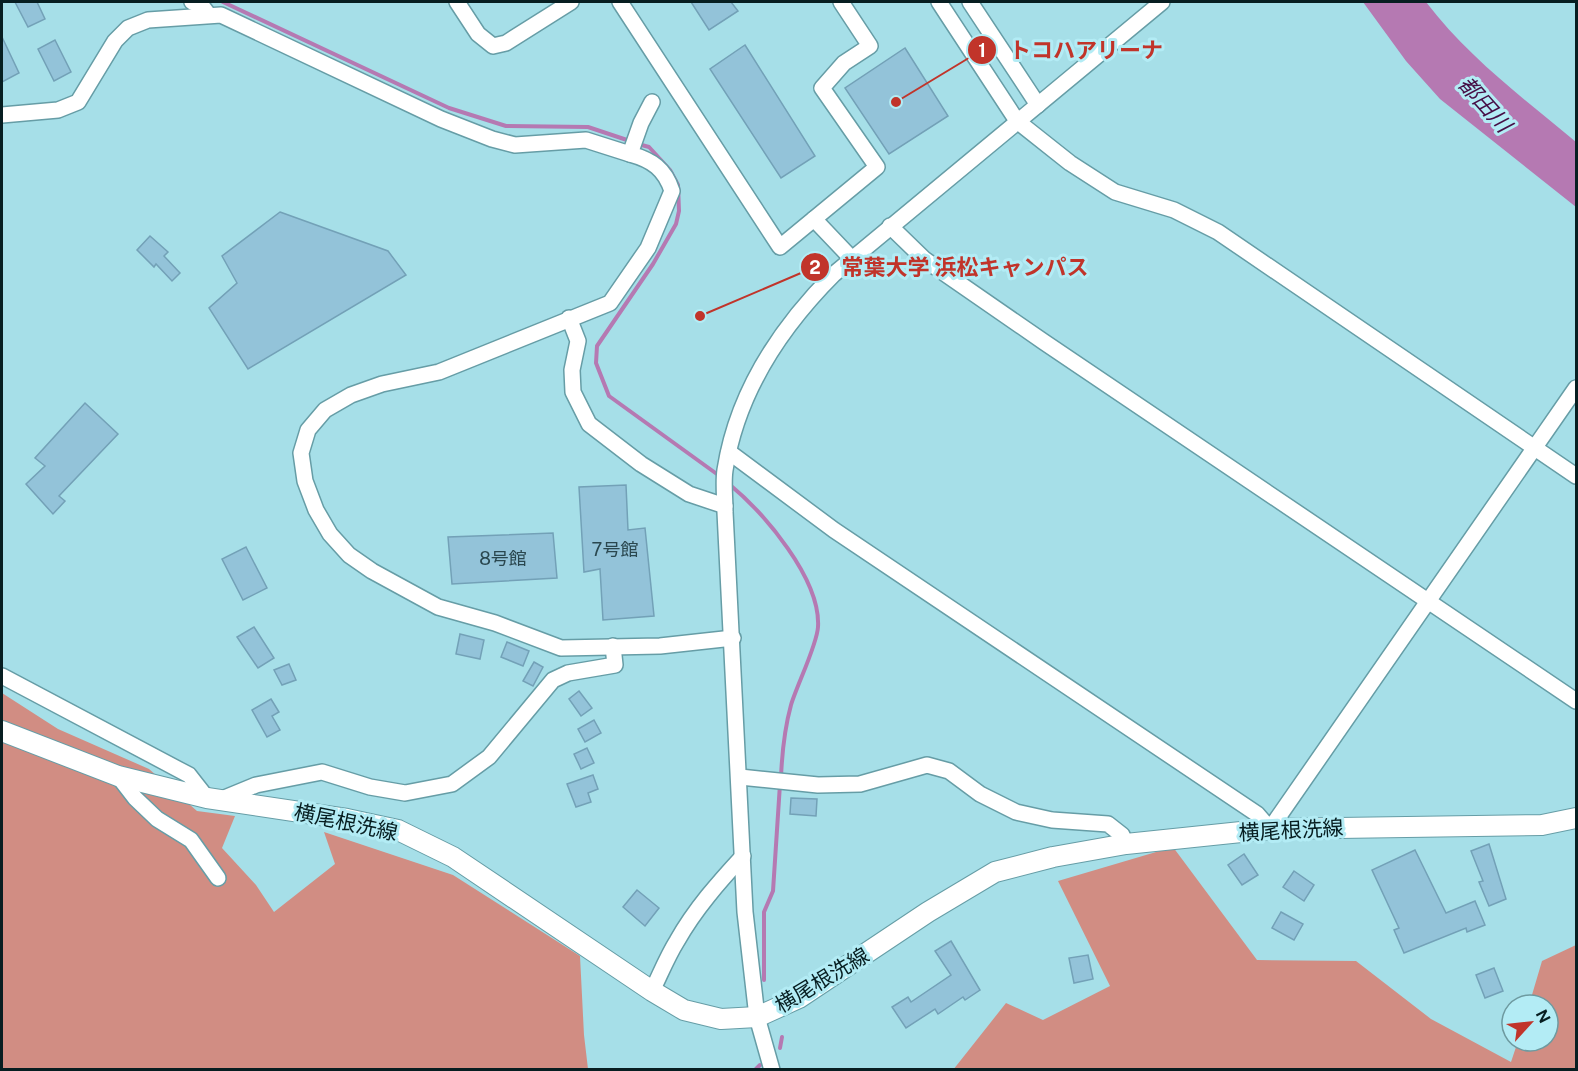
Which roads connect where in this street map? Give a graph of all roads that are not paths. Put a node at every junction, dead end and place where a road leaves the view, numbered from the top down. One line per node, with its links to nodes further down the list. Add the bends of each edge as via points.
1 (192, 2): 9 (street)
2 (458, 2): 3 (street, via 478,34 493,46 506,43)
3 (572, 2)
4 (620, 2): 15 (street, via 780,247)
5 (841, 2): 15 (street, via 870,46 844,63 822,88 877,167)
6 (939, 2): 13 (street)
7 (970, 2): 11 (street)
8 (1162, 2): 11 (street)
9 (208, 14): 12 (street, via 148,20 128,28 115,41 78,102 58,110); 14 (street, via 221,15 441,119 492,139 515,145 586,140)
10 (652, 102): 14 (street)
11 (1038, 105): 13 (street)
12 (2, 115)
13 (1017, 121): 16 (street); 20 (street, via 1115,192 1174,210 1218,232)
14 (631, 150): 18 (street, via 668,177 672,191 660,224 610,303)
15 (814, 219): 17 (street)
16 (890, 226): 17 (street); 24 (street, via 924,259)
17 (852, 259): 21 (street, via 806,302 763,361 733,432)
18 (569, 318): 23 (street, via 578,340 572,370 573,392 589,424 688,494); 26 (street, via 439,372 351,394 325,410 308,430 301,453 305,481 320,518 350,555 372,571 438,607 561,648)
19 (1576, 388): 20 (street)
20 (1536, 448): 22 (street); 24 (street)
21 (729, 452): 23 (street); 34 (street, via 834,530 1248,808)
22 (1576, 476)
23 (725, 506): 25 (street)
24 (1427, 600): 28 (street); 34 (street)
25 (733, 638): 26 (street, via 660,646); 31 (street)
26 (613, 646): 32 (street, via 615,665 568,673 553,680 489,757 453,784 405,793 322,772)
27 (2, 676): 32 (street, via 189,775)
28 (1576, 701)
29 (2, 730): 30 (main road, 横尾根洗線)
30 (118, 776): 32 (main road, 横尾根洗線); 37 (street, via 157,819 191,840)
31 (740, 777): 35 (street, via 818,785 860,784 927,765 949,771 980,794 1016,812 1052,820 1108,824 1122,835); 36 (street)
32 (215, 798): 38 (main road, 横尾根洗線, via 398,830 453,857)
33 (1576, 819): 34 (main road, 横尾根洗線, via 1542,825)
34 (1270, 829): 35 (main road, 横尾根洗線)
35 (1126, 844): 39 (main road, 横尾根洗線, via 995,872 799,998)
36 (743, 856): 38 (street, via 689,921); 39 (street)
37 (218, 878)
38 (652, 991): 39 (main road, 横尾根洗線, via 684,1010 721,1019)
39 (757, 1017): 40 (street)
40 (772, 1070)

